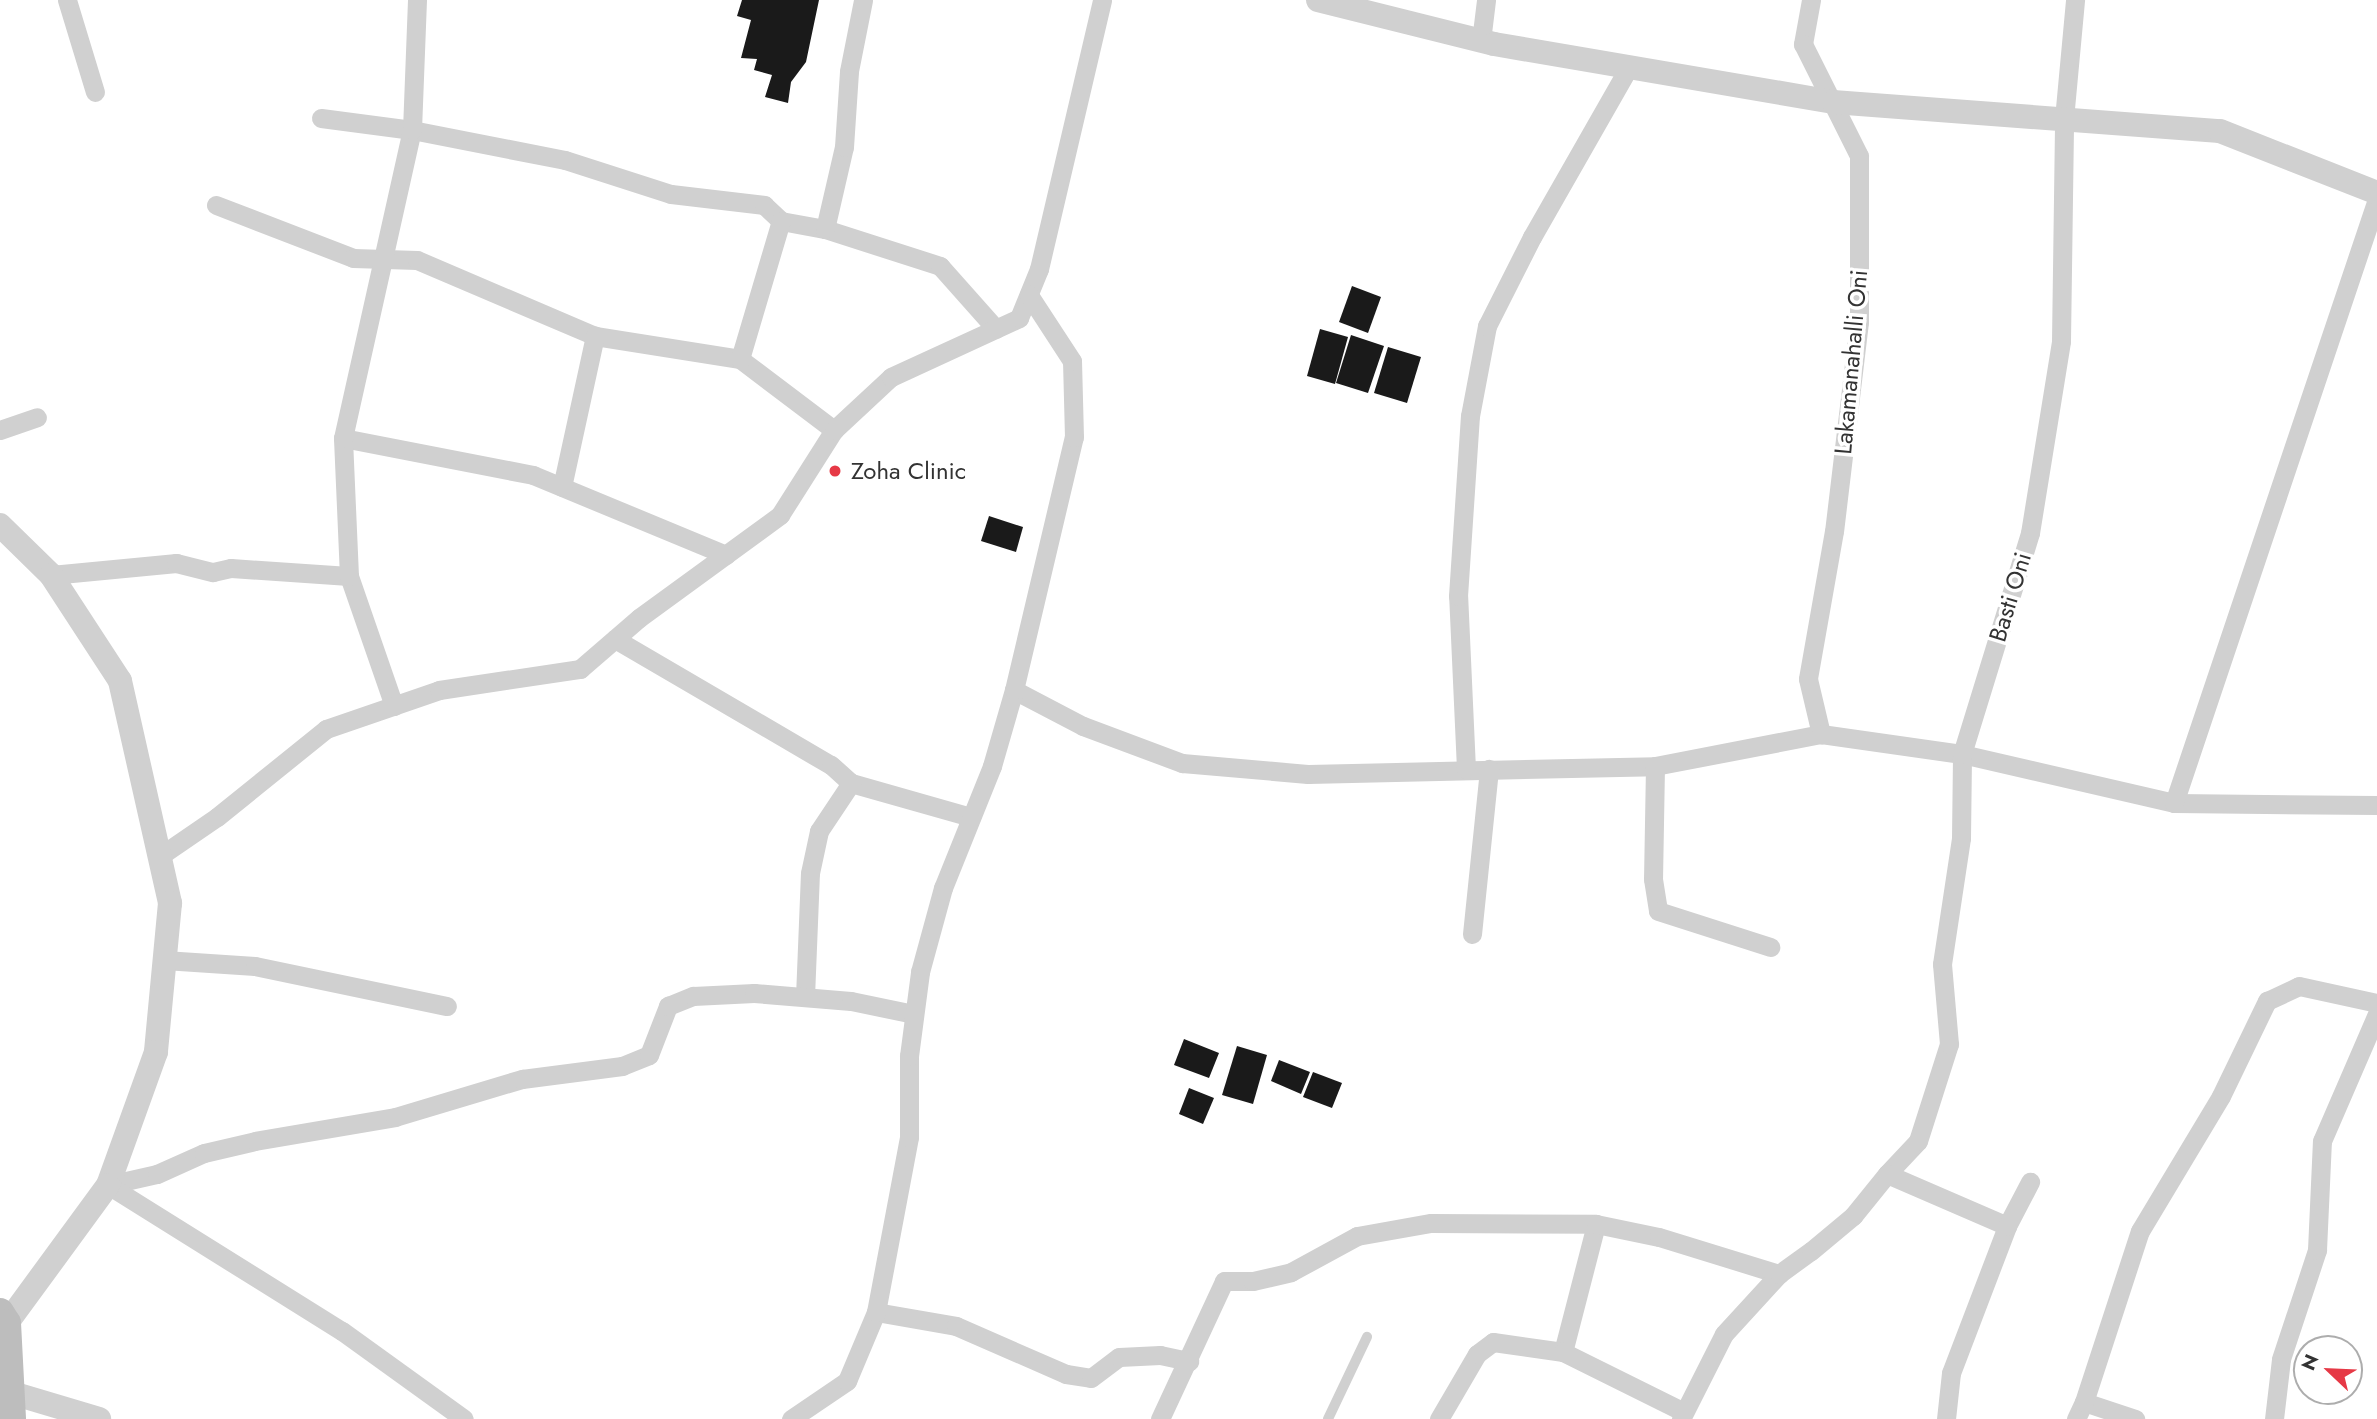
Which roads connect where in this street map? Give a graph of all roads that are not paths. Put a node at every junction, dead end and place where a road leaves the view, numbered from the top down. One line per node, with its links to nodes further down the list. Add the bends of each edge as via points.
1 (67, 0): 11 (street)
2 (417, 0): 15 (street)
3 (863, 0): 20 (street, via 849,71 844,147)
4 (1102, 0): 22 (street, via 1040,269)
5 (1318, 0): 9 (street)
6 (1486, 0): 9 (street)
7 (1811, 0): 12 (street, Lakamanahalli Oni, via 1803,44)
8 (2075, 0): 14 (street, Basti Oni)
9 (1481, 41): 10 (street)
10 (1629, 67): 12 (street); 41 (street, via 1487,326 1470,416 1458,596)
11 (96, 92)
12 (1833, 102): 14 (street); 38 (street, Lakamanahalli Oni, via 1860,156 1859,322 1834,531 1808,679)
13 (321, 118): 15 (street)
14 (2064, 119): 16 (street, via 2220,131); 39 (street, Basti Oni, via 2062,341 2030,533)
15 (412, 130): 19 (street, via 565,160 671,194 764,205); 21 (street)
16 (2377, 193)
17 (2377, 199): 44 (street)
18 (216, 205): 21 (street, via 353,258)
19 (781, 221): 20 (street); 25 (street)
20 (825, 229): 23 (street, via 940,266)
21 (382, 261): 24 (street, via 417,260); 29 (street)
22 (1028, 295): 23 (street, via 1019,318); 36 (street, via 1072,360 1074,436)
23 (996, 329): 28 (street, via 891,377)
24 (595, 336): 25 (street); 30 (street)
25 (740, 359): 28 (street)
26 (37, 416): 27 (street)
27 (0, 430)
28 (834, 430): 32 (street, via 780,515)
29 (343, 438): 30 (street, via 533,475); 34 (street)
30 (562, 487): 32 (street)
31 (0, 524): 33 (street)
32 (726, 555): 35 (street)
33 (51, 575): 34 (street, via 176,563 214,572 232,568); 47 (street, via 120,681)
34 (349, 576): 37 (street)
35 (615, 639): 37 (street, via 580,669 439,690); 43 (street, via 831,765)
36 (1014, 690): 41 (street, via 1083,726 1182,762 1308,774); 46 (street, via 992,766)
37 (394, 706): 47 (street, via 326,729 217,817)
38 (1821, 734): 39 (street); 40 (street)
39 (1962, 754): 44 (street); 56 (street, Basti Oni, via 1961,838 1942,964 1949,1044 1918,1141)
40 (1655, 766): 42 (street); 49 (street, via 1653,879 1658,911)
41 (1466, 769): 42 (street)
42 (1489, 769): 48 (street)
43 (851, 782): 46 (street); 51 (street, via 819,831 810,873)
44 (2174, 803): 45 (street)
45 (2377, 805)
46 (971, 817): 54 (street, via 943,888 920,972)
47 (160, 856): 50 (street, via 170,903)
48 (1472, 933)
49 (1770, 947)
50 (164, 960): 53 (street, via 256,966); 58 (street, via 156,1052)
51 (805, 997): 54 (street); 58 (street, via 754,993 693,996 668,1006 649,1055 622,1066 522,1079 394,1117 204,1153 157,1174)
52 (2377, 1003): 68 (street, via 2299,986 2267,1001 2221,1096 2140,1231)
53 (447, 1006)
54 (915, 1014): 62 (street, via 909,1056 909,1137)
55 (2377, 1014): 78 (street, via 2322,1141 2317,1250 2281,1359)
56 (1887, 1174): 60 (street); 61 (street, Basti Oni, via 1853,1216)
57 (2030, 1182): 60 (street)
58 (108, 1185): 63 (street); 71 (street, via 342,1331)
59 (1596, 1224): 61 (street, via 1659,1237); 65 (street); 66 (street, via 1431,1223 1357,1236 1291,1272 1253,1281 1224,1281)
60 (2007, 1226): 76 (street, via 1951,1374)
61 (1779, 1274): 69 (street, Basti Oni, via 1724,1334)
62 (876, 1312): 66 (street, via 956,1326 1066,1374 1091,1377 1119,1357 1160,1355); 72 (street, via 847,1381)
63 (2, 1320): 67 (main road)
64 (1367, 1337): 74 (lane)
65 (1563, 1352): 69 (street); 75 (street, via 1493,1342 1477,1354)
66 (1189, 1361): 73 (street)
67 (12, 1406): 70 (street)
68 (2080, 1411): 77 (street)
69 (1683, 1416)
70 (99, 1419)
71 (464, 1419)
72 (791, 1419)
73 (1160, 1419)
74 (1328, 1419)
75 (1439, 1419)
76 (1947, 1419)
77 (2135, 1419)
78 (2274, 1419)

